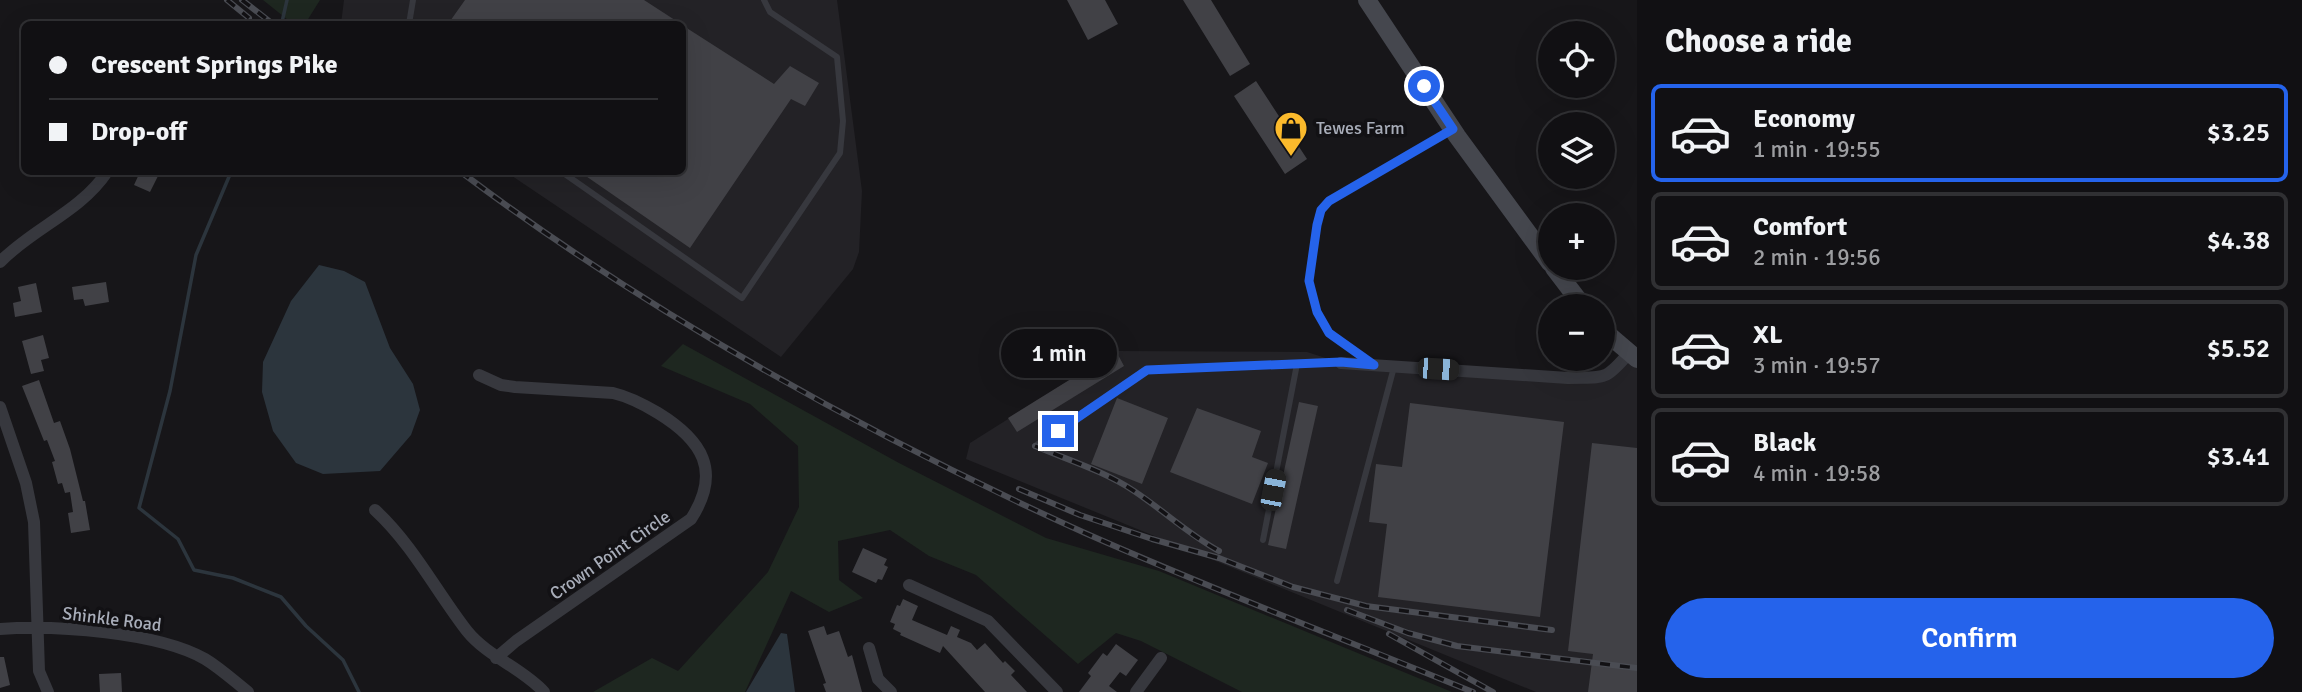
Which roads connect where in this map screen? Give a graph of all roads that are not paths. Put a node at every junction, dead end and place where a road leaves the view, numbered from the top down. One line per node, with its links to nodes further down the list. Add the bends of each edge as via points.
1 (413, 0): 4 (lane)
2 (764, 0): 7 (lane, via 770,12 837,57 842,132 840,153 742,298)
3 (1367, 0): 5 (main road)
4 (410, 21)
5 (1453, 129): 8 (main road); 16 (lane, via 1321,210 1309,281 1317,312 1329,333)
6 (105, 175): 9 (street, via 78,205 24,240)
7 (566, 175)
8 (1538, 246)
9 (0, 262)
10 (1563, 280): 11 (main road)
11 (1574, 294)
12 (1615, 340): 13 (main road)
13 (1633, 356): 17 (street, via 1605,377 1568,379)
14 (1341, 362): 15 (lane); 16 (street)
15 (1297, 364): 20 (lane, via 1147,370); 22 (lane)
16 (1374, 365): 17 (street)
17 (1394, 366): 23 (lane)
18 (479, 375): 28 (street, Crown Point Circle, via 501,385 613,393 639,401 685,430 705,467 704,497 691,519)
19 (0, 407): 26 (street, via 34,522)
20 (1035, 446)
21 (374, 510): 28 (street, via 402,539 469,633)
22 (1263, 540)
23 (1337, 581)
24 (909, 585): 34 (street, via 988,621)
25 (0, 629): 26 (street, Shinkle Road)
26 (40, 629): 30 (street, via 40,671); 31 (street, Shinkle Road, via 170,644 206,659)
27 (869, 649): 33 (street, via 878,679)
28 (496, 657): 32 (street)
29 (1161, 658): 35 (street)
30 (48, 692)
31 (248, 692)
32 (544, 692)
33 (891, 692)
34 (1057, 692)
35 (1136, 692)

